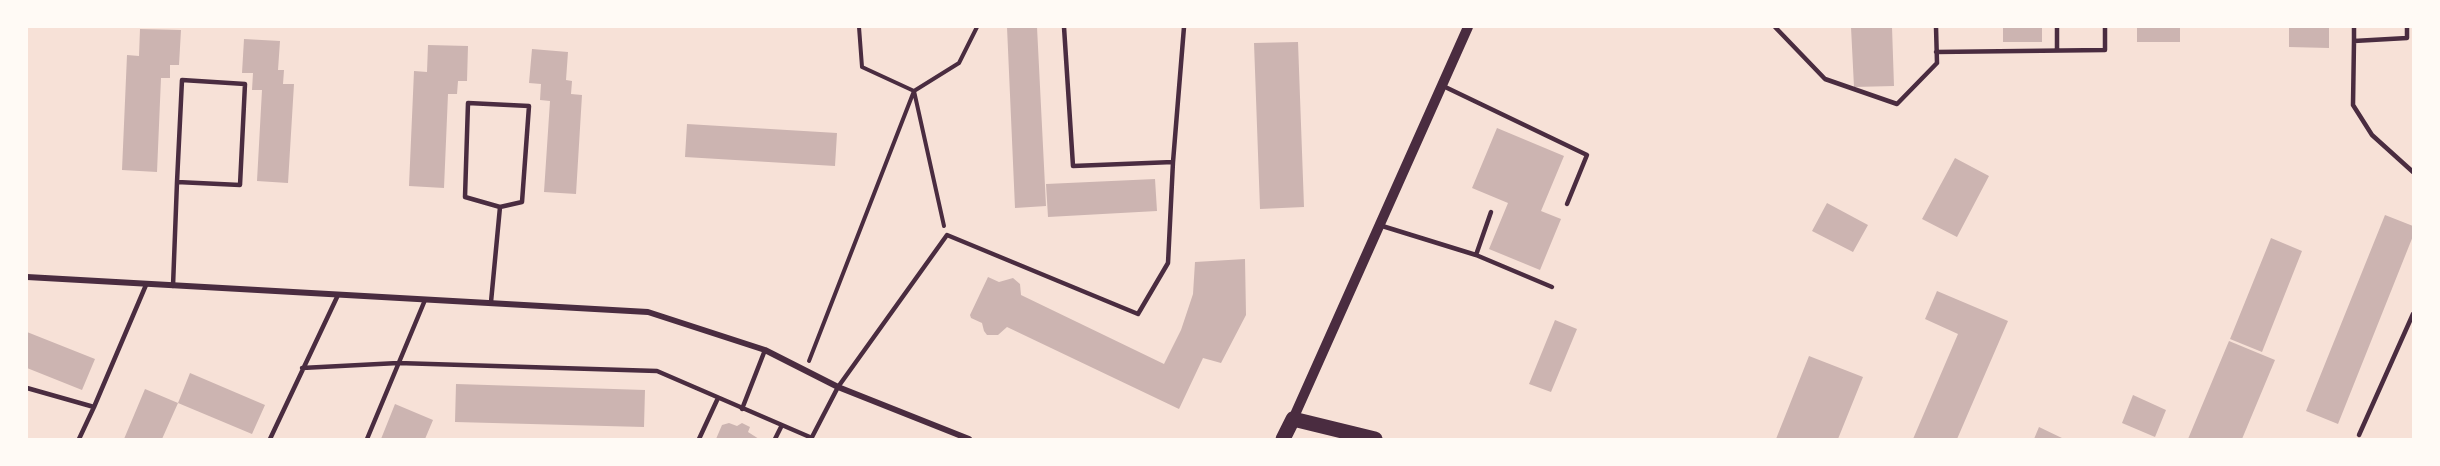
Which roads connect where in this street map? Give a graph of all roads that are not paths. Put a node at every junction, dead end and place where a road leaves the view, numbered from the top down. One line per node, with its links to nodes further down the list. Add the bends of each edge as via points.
1 (1064, 27): 14 (lane, via 1073,166)
2 (1184, 27): 14 (lane)
3 (1468, 27): 13 (street)
4 (1775, 27): 12 (lane, via 1826,79 1897,104 1937,63)
5 (1936, 27): 12 (lane)
6 (2057, 27): 11 (lane)
7 (2105, 27): 11 (lane, via 2105,50)
8 (2354, 27): 10 (lane)
9 (2407, 27): 10 (lane, via 2407,38)
10 (2354, 41): 15 (lane, via 2354,105 2372,135)
11 (2057, 50): 12 (lane)
12 (1936, 52)
13 (1441, 85): 17 (lane, via 1587,155); 20 (street)
14 (1173, 162): 33 (lane, via 1168,263 1138,315 947,235)
15 (2413, 172)
16 (177, 182): 16 (lane, via 182,80 245,84 240,185); 24 (lane)
17 (1567, 204)
18 (500, 207): 18 (lane, via 522,201 529,106 468,103 465,197); 28 (lane)
19 (1491, 212): 21 (lane)
20 (1379, 225): 21 (lane); 38 (street)
21 (1476, 255): 25 (lane)
22 (27, 277): 23 (street)
23 (146, 285): 24 (street); 36 (lane)
24 (173, 286): 26 (street)
25 (1552, 287)
26 (338, 295): 27 (street); 32 (lane)
27 (425, 300): 28 (street); 31 (lane)
28 (490, 302): 30 (street, via 648,312)
29 (2413, 314): 40 (lane)
30 (765, 350): 33 (street); 37 (lane)
31 (398, 363): 32 (lane); 35 (lane, via 657,371); 44 (lane)
32 (302, 368): 43 (lane)
33 (838, 387): 41 (lane); 47 (street)
34 (27, 388): 36 (lane)
35 (718, 398): 37 (lane); 45 (lane)
36 (94, 407): 42 (lane)
37 (742, 409): 39 (lane)
38 (1293, 419): 48 (main road); 49 (main road)
39 (782, 425): 41 (lane); 46 (lane)
40 (2359, 435)
41 (811, 438)
42 (79, 439)
43 (270, 439)
44 (367, 439)
45 (699, 439)
46 (775, 439)
47 (969, 439)
48 (1283, 439)
49 (1375, 439)

